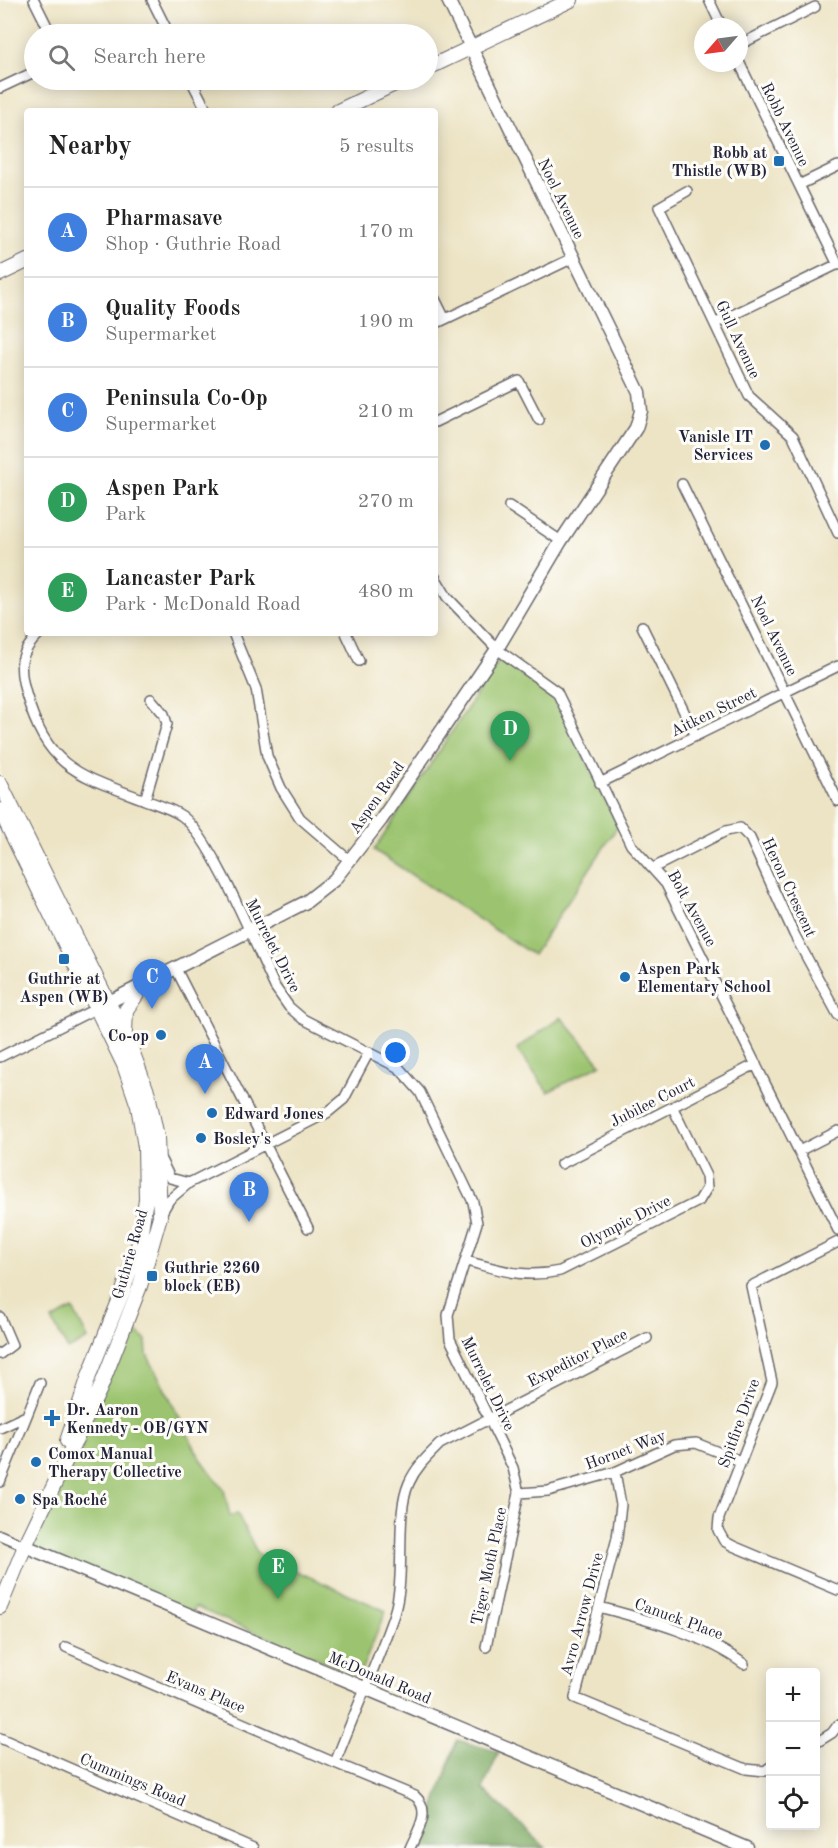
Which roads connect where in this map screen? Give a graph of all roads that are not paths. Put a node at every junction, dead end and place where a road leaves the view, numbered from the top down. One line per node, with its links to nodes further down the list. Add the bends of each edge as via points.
1 (34, 0): 8 (street)
2 (152, 0): 9 (street)
3 (448, 0): 11 (street, Noel Avenue)
4 (571, 0): 11 (main road)
5 (709, 0): 7 (street)
6 (815, 7): 10 (street)
7 (718, 18)
8 (46, 24)
9 (164, 24)
10 (748, 40)
11 (471, 47): 12 (main road); 23 (street, Noel Avenue)
12 (438, 63)
13 (744, 72): 21 (street, Robb Avenue)
14 (24, 77): 15 (street)
15 (0, 88)
16 (196, 90): 18 (street)
17 (382, 90): 19 (main road)
18 (205, 108)
19 (344, 108)
20 (838, 166): 21 (street)
21 (799, 185): 25 (street, Robb Avenue)
22 (687, 191): 30 (street, Gull Avenue, via 659,207)
23 (573, 258): 28 (street); 31 (street, Noel Avenue, via 639,392)
24 (24, 262): 26 (main road)
25 (838, 264): 30 (street)
26 (0, 274)
27 (438, 305): 28 (street)
28 (445, 320): 29 (street)
29 (438, 323)
30 (716, 323): 36 (street, Gull Avenue, via 749,396 793,436)
31 (641, 411): 37 (street, Aspen Road, via 636,428)
32 (539, 420): 33 (street, via 519,381)
33 (438, 421)
34 (682, 484): 46 (street, Noel Avenue)
35 (509, 506): 37 (street)
36 (838, 533)
37 (561, 541): 43 (street, Aspen Road)
38 (438, 582): 43 (street, Bolt Avenue, via 447,597)
39 (642, 626): 48 (street)
40 (37, 636): 51 (street, Murrelet Drive, via 27,645 21,671 31,710 52,752 82,777)
41 (234, 636): 54 (street, via 256,689 267,756 281,788 300,818)
42 (347, 636): 44 (street)
43 (497, 649): 50 (street, Bolt Avenue, via 557,692); 54 (street, Aspen Road)
44 (359, 661)
45 (838, 666): 46 (street, Aitken Street)
46 (784, 692): 48 (street, Aitken Street); 52 (street, Noel Avenue)
47 (151, 699): 51 (street, via 167,724)
48 (696, 736): 50 (street, Aitken Street)
49 (0, 783): 59 (main road, Guthrie Road)
50 (600, 783): 55 (street, Bolt Avenue, via 631,845)
51 (145, 800): 56 (street, Murrelet Drive, via 182,816 205,844)
52 (838, 801)
53 (0, 810): 59 (main road, Guthrie Road)
54 (350, 861): 56 (street, Aspen Road, via 306,902)
55 (653, 868): 60 (street, Heron Crescent, via 726,831 740,828 750,838 794,934); 64 (street, Bolt Avenue, via 666,884)
56 (249, 932): 57 (street, Aspen Road); 62 (street, Murrelet Drive, via 289,1007 303,1020)
57 (176, 969): 58 (street, Aspen Road); 67 (street)
58 (142, 986): 59 (street, Aspen Road); 61 (main road, via 126,1010)
59 (103, 1005): 61 (main road, Guthrie Road); 63 (street, Aspen Road); 88 (main road, Guthrie Road, via 138,1106 145,1146 146,1199 139,1243)
60 (838, 1015)
61 (126, 1038): 69 (main road, Guthrie Road, via 148,1094)
62 (369, 1052): 67 (street, via 344,1099 327,1113); 76 (street, Murrelet Drive, via 399,1068 420,1092 473,1202 477,1223)
63 (0, 1057)
64 (756, 1064): 65 (street, Jubilee Court); 68 (street, Bolt Avenue)
65 (673, 1108): 70 (street, Jubilee Court); 76 (street, Olympic Drive, via 706,1176 707,1188 699,1201 560,1271 518,1275)
66 (838, 1131): 68 (street)
67 (266, 1144): 71 (street); 73 (street)
68 (799, 1151): 74 (street, Bolt Avenue)
69 (158, 1155): 71 (street, via 170,1178); 72 (main road, Guthrie Road)
70 (561, 1164)
71 (189, 1183): 72 (street, via 169,1200)
72 (160, 1216): 88 (main road, Guthrie Road, via 140,1286 100,1389)
73 (308, 1228)
74 (838, 1230)
75 (838, 1242): 84 (street, Spitfire Drive, via 751,1286 772,1382)
76 (465, 1261): 82 (street, Murrelet Drive, via 448,1315 450,1339)
77 (0, 1317): 79 (street, via 12,1345)
78 (647, 1338): 82 (street, Expeditor Place)
79 (0, 1354)
80 (40, 1383): 81 (street)
81 (26, 1416): 83 (street); 86 (street)
82 (489, 1419): 87 (street, Murrelet Drive, via 513,1468); 97 (street, Expeditor Place, via 440,1444 419,1466 408,1485 400,1587 394,1613)
83 (0, 1428)
84 (740, 1461): 85 (street, Hornet Way, via 696,1443 674,1445); 91 (street, Spitfire Drive, via 719,1518 718,1530 724,1541)
85 (615, 1472): 87 (street, Hornet Way, via 548,1491); 93 (street, Avro Arrow Drive, via 621,1505)
86 (0, 1482)
87 (519, 1493): 95 (street, Tiger Moth Place)
88 (47, 1500): 90 (main road, Guthrie Road)
89 (0, 1536): 90 (street, McDonald Road)
90 (25, 1546): 92 (main road, Guthrie Road); 97 (street, McDonald Road)
91 (838, 1590)
92 (0, 1607)
93 (599, 1607): 96 (street, Canuck Place, via 652,1621 729,1653); 102 (street, Avro Arrow Drive, via 574,1698 746,1769)
94 (66, 1647): 101 (street, Evans Place)
95 (486, 1647)
96 (744, 1664)
97 (364, 1688): 101 (street, Expeditor Place); 105 (street, McDonald Road)
98 (838, 1725): 100 (street)
99 (0, 1738): 103 (street, Cummings Road)
100 (820, 1740)
101 (335, 1763): 104 (street, Evans Place, via 422,1802 425,1812)
102 (766, 1770)
103 (253, 1848)
104 (410, 1848)
105 (747, 1848)

